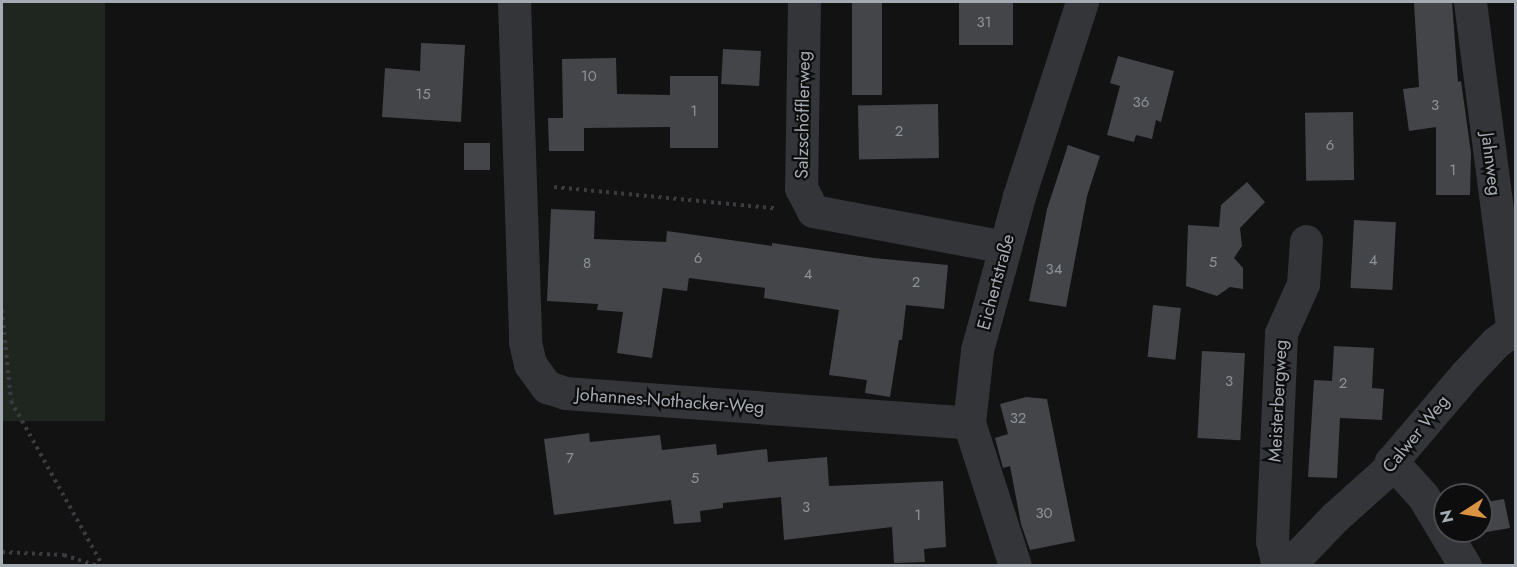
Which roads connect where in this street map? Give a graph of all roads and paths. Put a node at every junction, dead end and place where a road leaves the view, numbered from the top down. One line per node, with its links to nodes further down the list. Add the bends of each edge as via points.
1 (514, 2): 5 (street, Johannes-Nothacker-Weg)
2 (804, 2): 6 (street, Salzschöfflerweg, via 801,188)
3 (1083, 2): 8 (street, Eichertstraße)
4 (1470, 2): 10 (street, Jahnweg)
5 (519, 184): 6 (path); 11 (street, Johannes-Nothacker-Weg, via 525,342 530,364 547,387 565,393)
6 (813, 211): 8 (street)
7 (1306, 241): 17 (street, Meisterbergweg, via 1303,284 1281,333 1272,541)
8 (1005, 247): 11 (street, Eichertstraße, via 977,350)
9 (2, 310): 15 (path, via 11,401)
10 (1514, 327): 12 (street, Calwer Weg, via 1465,375 1391,462)
11 (969, 423): 16 (street, Eichertstraße)
12 (1394, 464): 18 (street, Calwer Weg); 19 (street, via 1423,495)
13 (2, 552): 14 (path, via 64,555)
14 (98, 566)
15 (103, 566)
16 (1015, 566)
17 (1278, 566)
18 (1288, 566)
19 (1465, 566)

